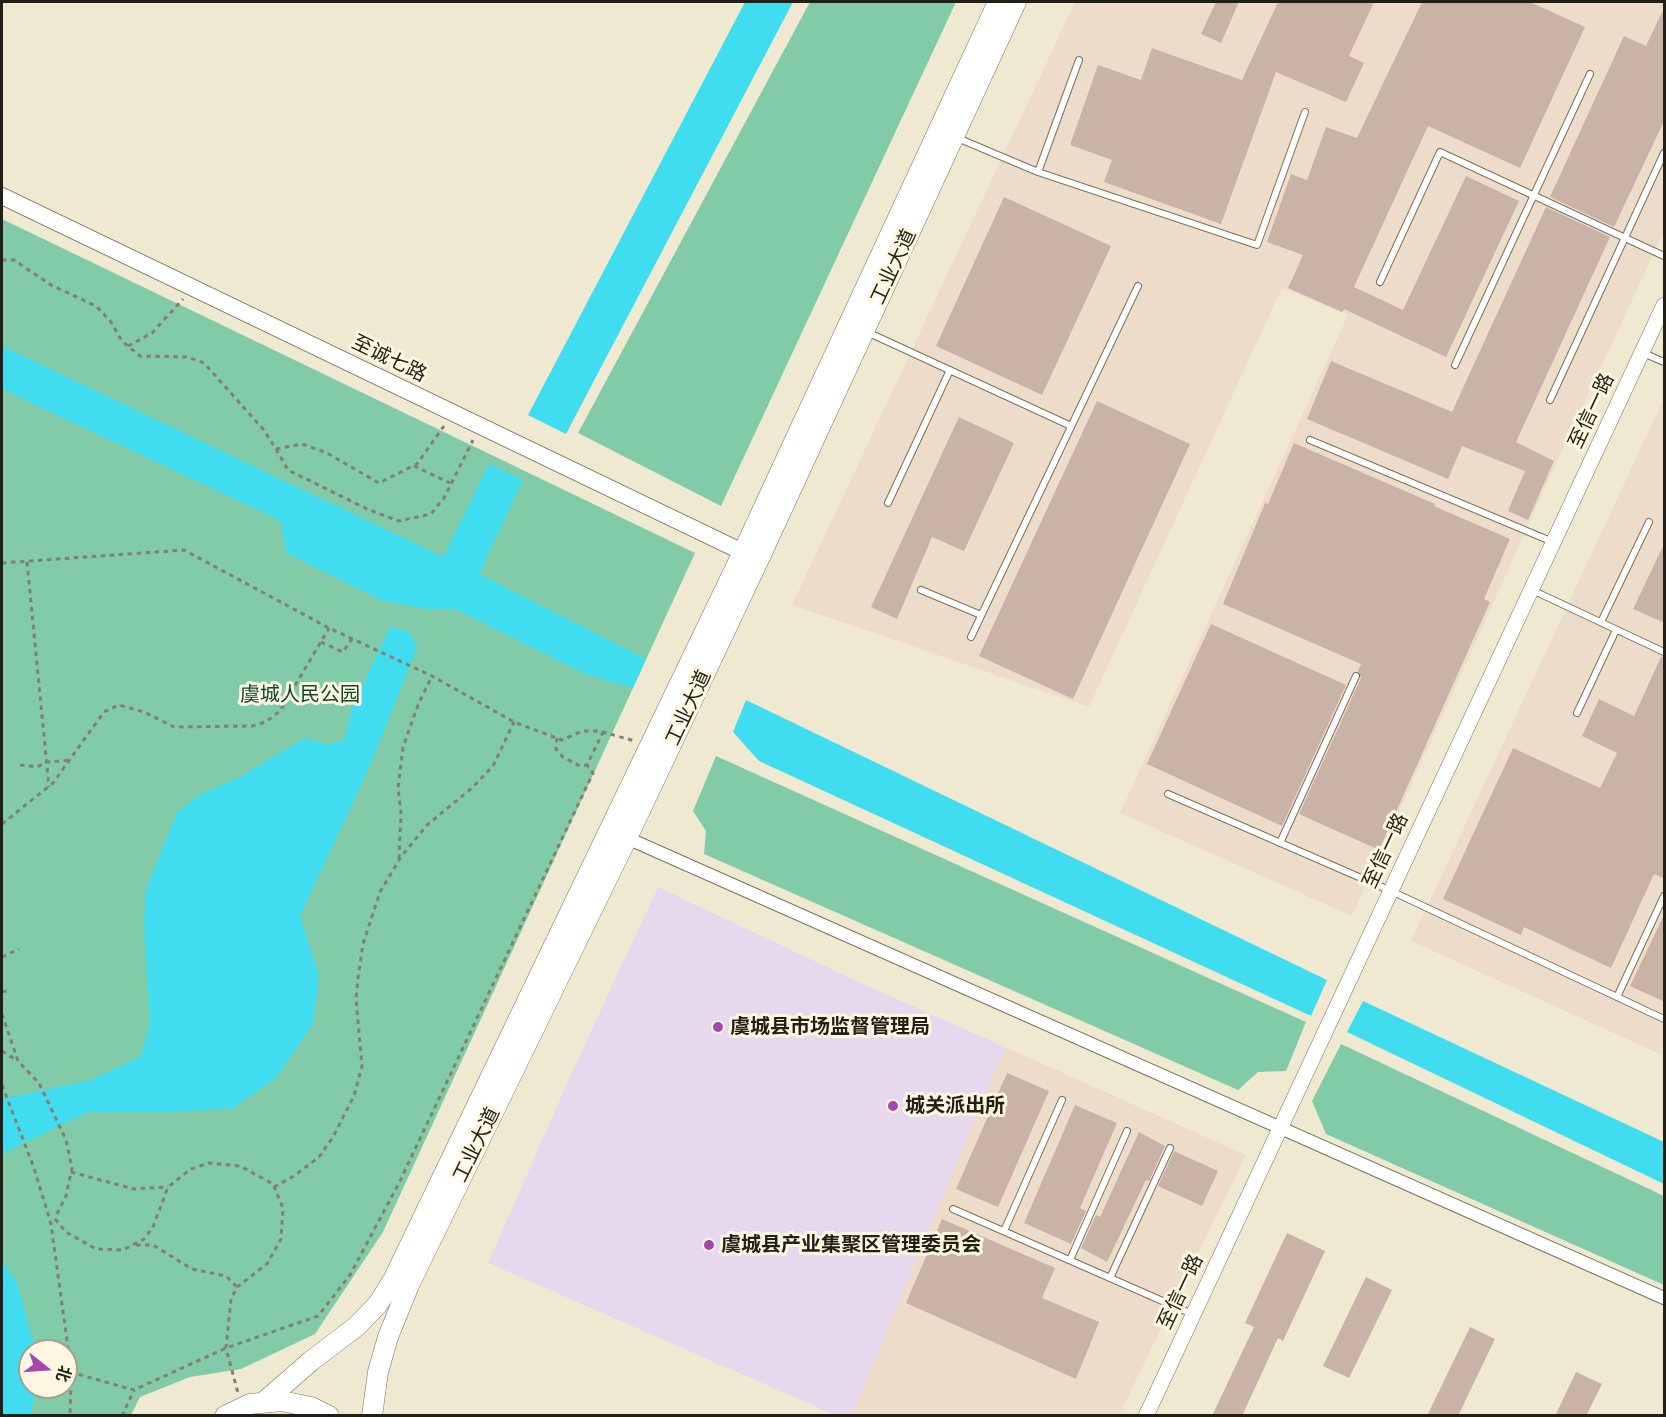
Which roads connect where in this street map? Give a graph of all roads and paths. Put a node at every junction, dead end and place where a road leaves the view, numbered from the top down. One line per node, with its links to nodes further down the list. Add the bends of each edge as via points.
1 (998, 2): 6 (main road)
2 (1016, 2): 6 (main road, 工业大道)
3 (1079, 60): 8 (lane)
4 (1590, 74): 9 (lane)
5 (1305, 112): 8 (lane, via 1257,245)
6 (946, 133): 8 (lane); 18 (main road, 工业大道)
7 (1665, 153): 11 (lane)
8 (1038, 172)
9 (1533, 195): 11 (lane); 14 (lane, via 1440,152); 22 (lane)
10 (2, 196): 16 (main road, 至诚七路)
11 (1625, 237): 12 (lane); 24 (lane)
12 (1665, 256)
13 (2, 260): 19 (path, via 14,260 51,285 96,306)
14 (1380, 282)
15 (1138, 286): 27 (lane)
16 (191, 287): 19 (path, via 176,310 152,333); 25 (main road, 至诚七路)
17 (1665, 305): 20 (street, 至信一路)
18 (857, 327): 23 (lane); 35 (main road, 工业大道)
19 (128, 346): 29 (path, via 140,356 187,357 204,363 264,429)
20 (1642, 352): 21 (lane); 34 (street, 至信一路)
21 (1665, 363)
22 (1455, 365)
23 (950, 370): 27 (lane); 32 (lane)
24 (1550, 400)
25 (454, 413): 26 (main road, 至诚七路); 30 (path)
26 (480, 426): 31 (path); 35 (main road, 至诚七路)
27 (1071, 426): 40 (lane)
28 (1310, 440): 34 (lane)
29 (276, 449): 30 (path, via 302,444 327,453 379,483); 31 (path, via 288,470 399,521 431,514)
30 (414, 466): 31 (path)
31 (450, 483)
32 (888, 503)
33 (1649, 522): 41 (lane)
34 (1554, 543): 39 (street, 至信一路)
35 (751, 556): 54 (main road); 62 (main road, 工业大道)
36 (27, 562): 37 (path); 42 (path, via 184,550); 56 (path)
37 (2, 563)
38 (921, 590): 40 (lane)
39 (1532, 590): 41 (lane); 65 (street, 至信一路)
40 (981, 615): 44 (lane)
41 (1601, 622): 43 (lane)
42 (330, 628): 45 (path); 46 (path)
43 (1616, 630): 47 (lane); 50 (lane)
44 (971, 637)
45 (352, 639): 46 (path, via 343,652); 48 (path)
46 (321, 642): 55 (path, via 280,711 266,722 252,726 174,727 119,705 104,712)
47 (1665, 652)
48 (432, 676): 51 (path); 64 (path, via 404,747 398,788)
49 (1356, 676): 63 (lane)
50 (1577, 713)
51 (514, 722): 53 (path); 64 (path, via 493,766 427,825)
52 (603, 732): 53 (path, via 582,731 562,740); 54 (path); 58 (path)
53 (557, 738): 58 (path, via 555,749 563,757 580,766)
54 (650, 745): 99 (main road, via 393,1280 378,1305 357,1326)
55 (72, 760): 56 (path); 59 (path)
56 (47, 762): 57 (path, via 37,767); 59 (path)
57 (20, 765)
58 (587, 765): 95 (path, via 592,772 578,805 399,1184 350,1275 318,1316)
59 (49, 787): 61 (path)
60 (1168, 794): 63 (lane)
61 (2, 824)
62 (627, 838): 78 (street); 104 (main road, 工业大道, via 409,1285 383,1354)
63 (1280, 843): 65 (lane)
64 (399, 860): 83 (path, via 380,892 363,944 356,999 362,1066 354,1096 318,1157)
65 (1391, 891): 71 (lane); 78 (street, 至信一路)
66 (1665, 896): 71 (lane)
67 (19, 950): 68 (path)
68 (2, 957)
69 (10, 990): 70 (path)
70 (2, 992)
71 (1617, 997): 73 (lane)
72 (2, 1014): 75 (path)
73 (1665, 1019)
74 (2, 1051): 75 (path)
75 (18, 1061): 81 (path, via 39,1083 66,1140)
76 (2, 1085): 86 (path)
77 (1062, 1100): 87 (lane)
78 (1281, 1126): 92 (street); 93 (street, 至信一路)
79 (1127, 1131): 89 (lane)
80 (1170, 1148): 90 (lane)
81 (71, 1172): 82 (path, via 134,1189); 85 (path, via 66,1197)
82 (168, 1187): 83 (path, via 191,1169 209,1163 240,1166 266,1179); 88 (path, via 153,1227)
83 (274, 1188): 91 (path, via 283,1208 281,1239 267,1264)
84 (953, 1209): 87 (lane)
85 (55, 1219): 86 (path); 88 (path, via 66,1232 96,1249 110,1251)
86 (51, 1224): 94 (path)
87 (1004, 1231): 89 (lane)
88 (134, 1245): 91 (path, via 153,1245 192,1269 226,1276)
89 (1070, 1260): 90 (lane)
90 (1110, 1278): 93 (lane)
91 (237, 1287): 95 (path, via 231,1299)
92 (1665, 1298)
93 (1193, 1314): 105 (street, 至信一路)
94 (66, 1339)
95 (226, 1348): 97 (path); 100 (path)
96 (78, 1373): 97 (path)
97 (134, 1390): 102 (path)
98 (70, 1399): 101 (path)
99 (265, 1401): 100 (main road); 103 (main road, via 296,1402)
100 (234, 1411)
101 (70, 1416)
102 (122, 1416)
103 (328, 1416)
104 (372, 1416)
105 (1146, 1416)

